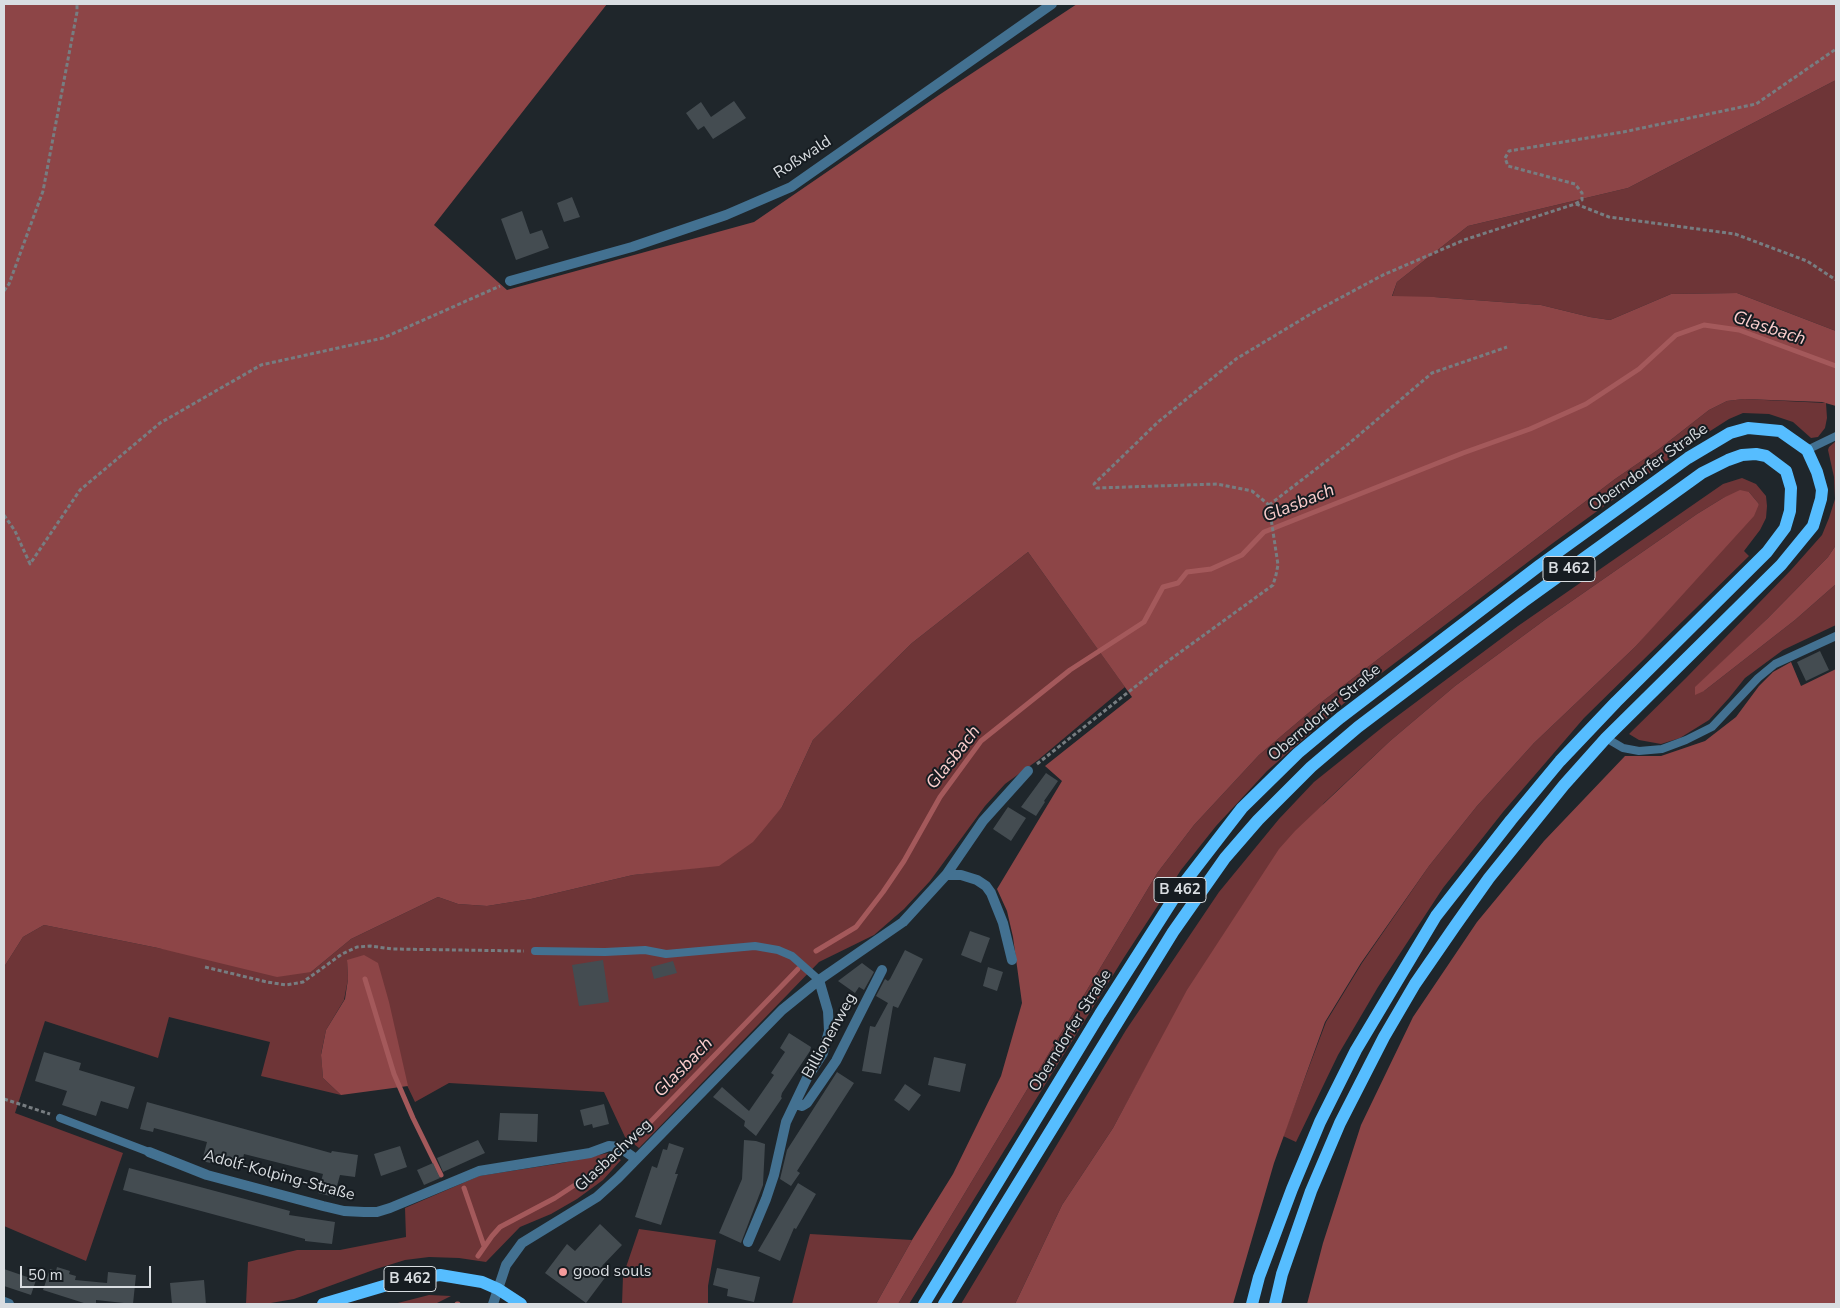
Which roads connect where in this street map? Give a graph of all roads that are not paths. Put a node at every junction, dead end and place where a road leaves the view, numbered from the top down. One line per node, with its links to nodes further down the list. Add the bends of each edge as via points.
1 (1052, 4): 2 (street, Roßwald, via 791,187 726,215 632,247)
2 (510, 281)
3 (1836, 436): 4 (lane)
4 (1807, 450): 6 (main road, via 1822,490 1813,526 1782,565); 24 (main road, Oberndorfer Straße / B 462, via 1780,431 1748,428 1730,433 1688,458 1540,565 1363,701 1272,778 1242,808 1182,887 1100,1014)
5 (1836, 636): 6 (lane, via 1775,664 1712,727 1686,740 1662,749 1639,751 1623,748)
6 (1606, 738): 27 (main road, via 1488,878 1384,1037 1340,1123 1311,1191)
7 (1028, 771): 8 (street, Glasbachweg, via 983,821)
8 (946, 875): 10 (street, via 961,875 986,886 1003,923); 12 (street, Glasbachweg, via 903,922)
9 (535, 951): 12 (lane, via 645,950 666,954 756,946 792,956)
10 (1012, 960)
11 (882, 970): 13 (street, Billionenweg, via 836,1060 806,1103 802,1106)
12 (819, 980): 13 (street, Billionenweg, via 828,1011 829,1031 823,1053); 16 (street, Glasbachweg, via 782,1010)
13 (794, 1104): 17 (street, Billionenweg, via 780,1141 769,1191)
14 (60, 1118): 15 (lane, Adolf-Kolping-Straße)
15 (149, 1152): 16 (street, Adolf-Kolping-Straße, via 207,1175 344,1211 364,1212 390,1208 479,1170 590,1153 609,1146 619,1147)
16 (636, 1159): 18 (street, Glasbachweg, via 597,1196 522,1243 506,1265)
17 (748, 1242)
18 (498, 1289): 21 (main road, B 462, via 482,1282 431,1275 380,1286); 22 (street, Glasbachweg); 23 (main road, B 462)
19 (4, 1302): 20 (street)
20 (9, 1304)
21 (323, 1304)
22 (494, 1304)
23 (521, 1304)
24 (924, 1304)
25 (944, 1304): 26 (main road, Oberndorfer Straße / B 462, via 1173,932 1225,858 1258,820 1311,767 1358,727 1523,602 1702,473 1742,455 1766,456 1786,471 1789,479 1792,499 1785,528 1767,552 1560,762 1436,916 1356,1050 1320,1122 1259,1277)
26 (1252, 1304)
27 (1275, 1304)

